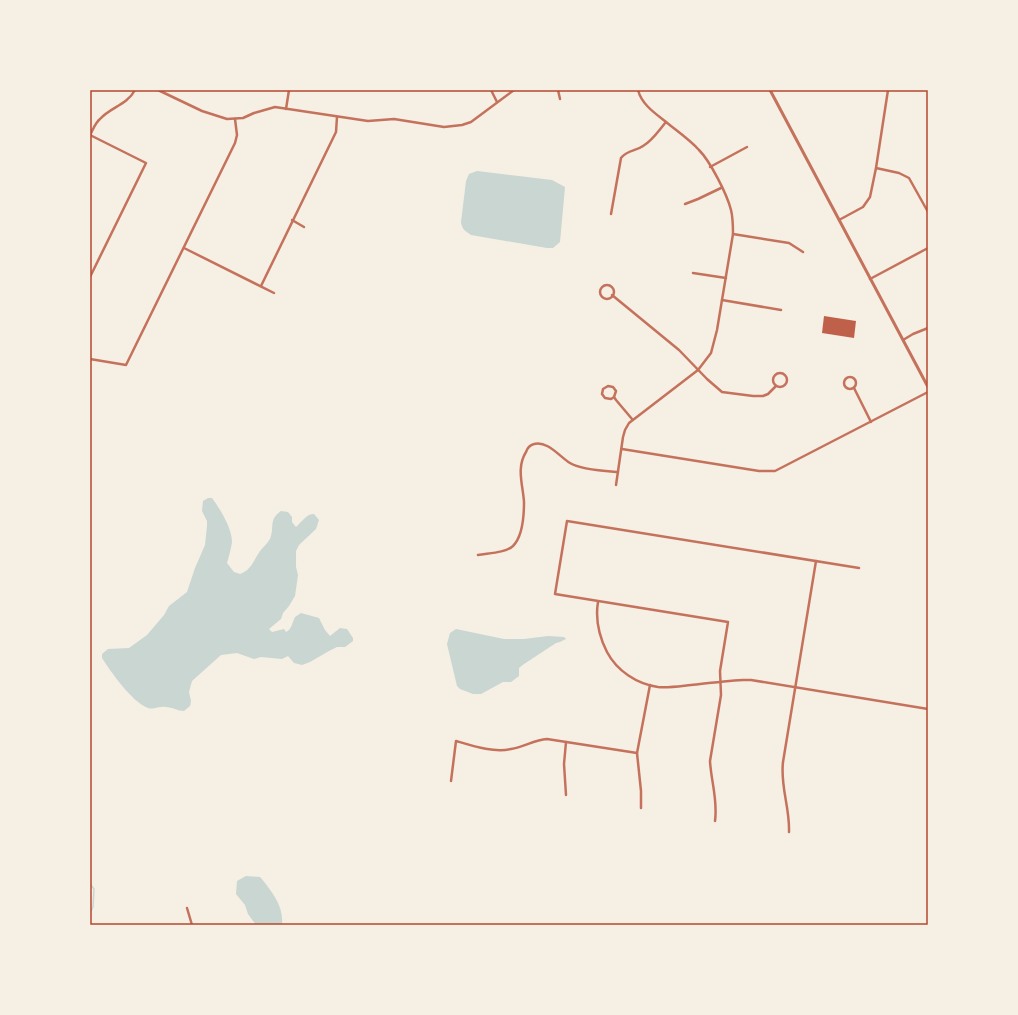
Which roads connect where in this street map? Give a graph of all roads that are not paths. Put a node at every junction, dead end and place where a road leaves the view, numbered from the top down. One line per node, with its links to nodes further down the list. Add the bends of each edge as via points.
1 (135, 90): 16 (street, via 129,100 101,117)
2 (158, 90): 14 (street, via 216,116)
3 (289, 90): 12 (street)
4 (491, 90): 11 (street)
5 (514, 90): 11 (street)
6 (558, 90): 10 (street)
7 (638, 90): 15 (street, via 644,103)
8 (770, 90): 25 (street)
9 (888, 90): 19 (street)
10 (560, 99)
11 (497, 102): 13 (street, via 470,122 444,127 394,119 368,121)
12 (286, 109): 13 (street); 14 (street, via 275,107)
13 (338, 117): 24 (street, via 336,132)
14 (235, 119): 28 (street, via 235,143)
15 (666, 122): 18 (street, via 699,150); 23 (street, via 650,141 620,158)
16 (90, 136): 32 (street, via 146,163)
17 (747, 147): 18 (street)
18 (710, 167): 20 (street)
19 (876, 168): 22 (street, via 899,173 908,178); 25 (street, via 867,202 858,211)
20 (721, 188): 21 (street); 27 (street, via 731,209)
21 (685, 204)
22 (928, 212)
23 (611, 214)
24 (292, 220): 26 (street); 35 (street)
25 (839, 220): 34 (street)
26 (304, 227)
27 (733, 234): 30 (street, via 789,243); 33 (street)
28 (184, 248): 35 (street); 42 (street, via 126,365)
29 (928, 248): 34 (street)
30 (803, 252)
31 (693, 273): 33 (street)
32 (90, 277)
33 (726, 278): 38 (street)
34 (870, 279): 41 (street)
35 (260, 286): 36 (street)
36 (274, 293)
37 (612, 295): 37 (street, via 613,290 610,286 601,288 600,293 603,297 609,298); 43 (street, via 679,350)
38 (722, 300): 39 (street); 43 (street, via 715,343)
39 (781, 310)
40 (928, 328): 41 (street)
41 (903, 340): 45 (street)
42 (90, 359)
43 (698, 370): 44 (street, via 725,392 763,396); 49 (street)
44 (776, 386): 44 (street, via 782,387 786,384 785,375 780,373 774,376 773,382)
45 (928, 387)
46 (854, 388): 46 (street, via 856,380 851,376 847,377 844,381 845,386 848,389); 50 (street)
47 (928, 392): 50 (street)
48 (614, 397): 48 (street, via 616,393 613,387 605,387 602,391 604,397); 49 (street)
49 (632, 419): 51 (street, via 625,430)
50 (870, 422): 51 (street, via 771,472)
51 (622, 449): 52 (street)
52 (618, 472): 53 (street); 54 (street, via 574,466 547,446 538,443 531,445 522,458 520,477 524,513 518,540 506,550)
53 (616, 485)
54 (478, 555)
55 (816, 561): 56 (street); 57 (street, via 567,521 555,594); 60 (street)
56 (859, 568)
57 (598, 602): 58 (street, via 728,622); 59 (street, via 599,632 611,659 629,676)
58 (720, 682): 59 (street, via 665,687); 60 (street, via 751,680); 67 (street, via 721,695 710,761 717,806)
59 (650, 685): 63 (street)
60 (795, 687): 61 (street); 68 (street, via 782,770)
61 (928, 709)
62 (566, 742): 63 (street); 64 (street, via 547,739 503,750 456,741); 65 (street)
63 (637, 753): 66 (street)
64 (451, 781)
65 (566, 795)
66 (641, 808)
67 (715, 821)
68 (789, 832)
69 (187, 908): 70 (street)
70 (192, 925)

